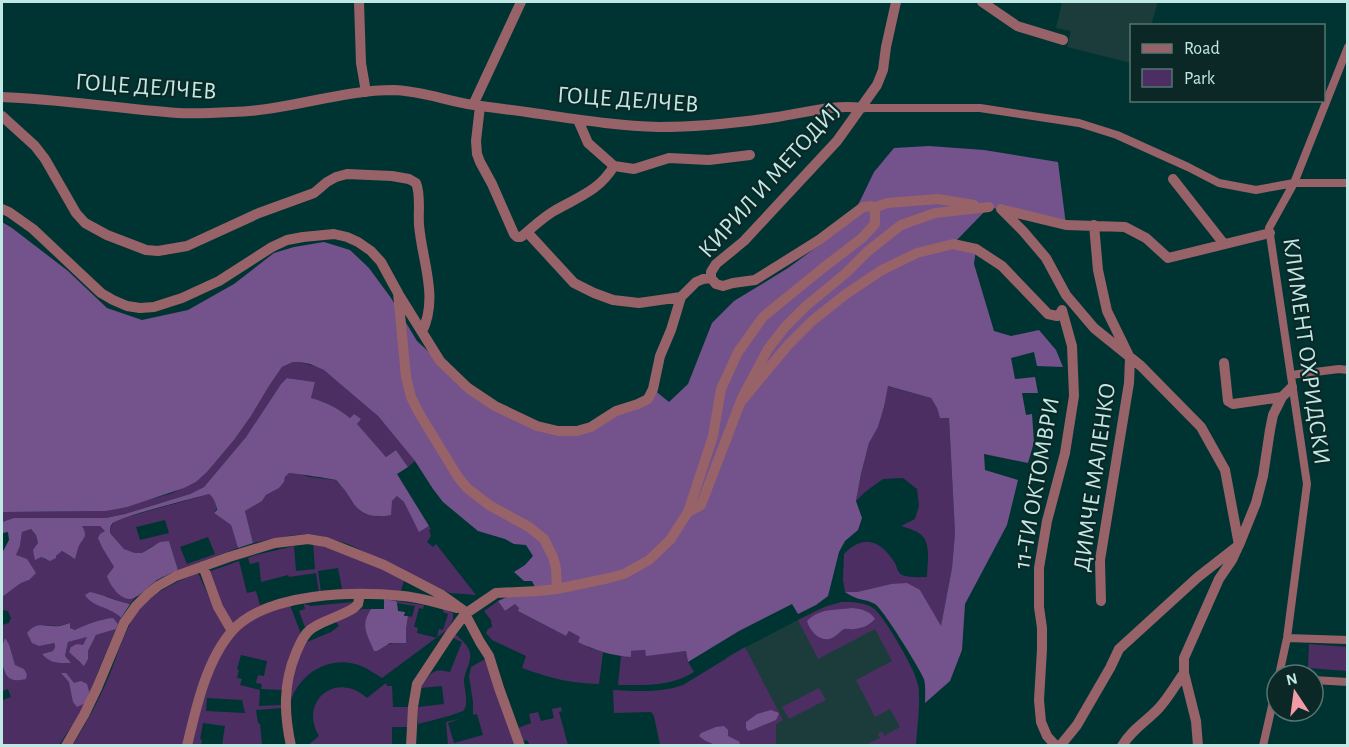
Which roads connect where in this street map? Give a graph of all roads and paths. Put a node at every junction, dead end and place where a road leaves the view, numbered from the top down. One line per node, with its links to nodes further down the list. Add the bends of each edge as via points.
1 (359, 2): 7 (street)
2 (521, 2): 9 (street)
3 (896, 2): 10 (street, КИРИЛ И МЕТОДИЈ, via 883,70)
4 (982, 2): 5 (street, via 1017,26)
5 (1063, 40)
6 (1347, 47): 16 (street, КЛИМЕНТ ОХРИДСКИ)
7 (366, 92): 8 (street, ГОЦЕ ДЕЛЧЕВ, via 268,109 179,113); 9 (street, ГОЦЕ ДЕЛЧЕВ, via 415,92)
8 (2, 97)
9 (477, 105): 12 (street, ГОЦЕ ДЕЛЧЕВ); 23 (street, via 480,162 514,234 521,237)
10 (862, 108): 12 (street, ГОЦЕ ДЕЛЧЕВ, via 850,106 701,127); 16 (street, ГОЦЕ ДЕЛЧЕВ, via 980,108 1079,123 1117,135 1220,183 1256,190); 26 (street, КИРИЛ И МЕТОДИЈ, via 837,141 744,240 716,264)
11 (2, 116): 31 (street, via 35,146 85,223 146,250 187,246 314,193 346,174 407,178 419,188 419,227 428,272 428,311)
12 (578, 120): 14 (street, via 588,143)
13 (750, 155): 14 (street, via 709,160 669,158 634,169)
14 (614, 166): 23 (street, via 591,191)
15 (1173, 178): 25 (street)
16 (1294, 183): 17 (street, ГОЦЕ ДЕЛЧЕВ); 24 (street, КЛИМЕНТ ОХРИДСКИ, via 1269,228)
17 (1347, 183)
18 (989, 207): 19 (street, КИРИЛ И МЕТОДИЈ, via 938,199 887,203); 21 (street, КИРИЛ И МЕТОДИЈ); 37 (street, via 936,213 893,231 785,327 768,349)
19 (873, 208): 26 (street, КИРИЛ И МЕТОДИЈ, via 863,207 755,280 723,286); 38 (street, via 875,224 862,238 763,317 738,352 721,390 713,436)
20 (2, 209): 28 (street, via 33,229 101,293 127,306 154,307 182,298 219,281 287,240 334,234 371,251)
21 (1001, 209): 22 (street, КИРИЛ И МЕТОДИЈ, via 1066,225); 27 (street, via 1046,258)
22 (1094, 225): 25 (street, КИРИЛ И МЕТОДИЈ, via 1125,227 1146,238 1168,258); 32 (street, via 1107,311)
23 (527, 232): 29 (street, via 574,283 594,293 639,303)
24 (1270, 233): 25 (street, КИРИЛ И МЕТОДИЈ); 35 (street, КЛИМЕНТ ОХРИДСКИ)
25 (1224, 244)
26 (711, 278): 29 (street, КИРИЛ И МЕТОДИЈ, via 696,282)
27 (1060, 284): 30 (street, 11-ТИ ОКТОМВРИ); 32 (street, via 1094,328)
28 (398, 293): 31 (street); 41 (street, via 406,377 419,412 467,488 544,539 556,568)
29 (681, 297): 31 (street, via 648,399 578,431 537,426 495,406 440,362)
30 (1062, 310): 37 (street, via 1056,316 1048,314 1002,266 976,249 953,244 917,253 882,270 812,321); 58 (street, 11-ТИ ОКТОМВРИ, via 1072,346 1074,396 1039,568 1041,722 1047,736)
31 (422, 332)
32 (1130, 358): 39 (street, via 1200,427 1225,470); 43 (street, ДИМЧЕ МАЛЕНКО, via 1100,560)
33 (1224, 363): 36 (street, via 1228,401 1233,404)
34 (1347, 370): 35 (street)
35 (1292, 381): 36 (street); 46 (street, КЛИМЕНТ ОХРИДСКИ, via 1307,484)
36 (1282, 397): 39 (street, via 1273,415 1256,503)
37 (740, 403): 38 (street, via 700,505)
38 (688, 512): 41 (street, via 670,540 644,564 617,576)
39 (1239, 545): 49 (street, via 1219,579 1184,658); 58 (street, via 1119,649 1077,724)
40 (203, 566): 44 (street, via 275,543 316,540 407,576); 45 (street, via 218,607); 53 (street, via 158,586 136,606 124,623 97,688)
41 (557, 589): 44 (street, via 496,593)
42 (360, 594): 44 (street, via 428,600); 45 (street, via 291,601 253,616); 55 (street, via 354,608 313,628 300,644 289,672 286,694)
43 (1101, 601)
44 (464, 612): 56 (street, via 417,684); 57 (street, via 489,656)
45 (232, 631): 54 (street, via 210,668)
46 (1287, 638): 47 (street); 48 (street, КЛИМЕНТ ОХРИДСКИ)
47 (1347, 640)
48 (1282, 663)
49 (1184, 673): 59 (street, via 1168,697); 60 (street)
50 (1325, 681): 51 (street)
51 (1347, 682)
52 (1268, 723): 61 (street)
53 (66, 746)
54 (187, 746)
55 (291, 746)
56 (411, 746)
57 (520, 746)
58 (1058, 746)
59 (1122, 746)
60 (1198, 746)
61 (1263, 746)

